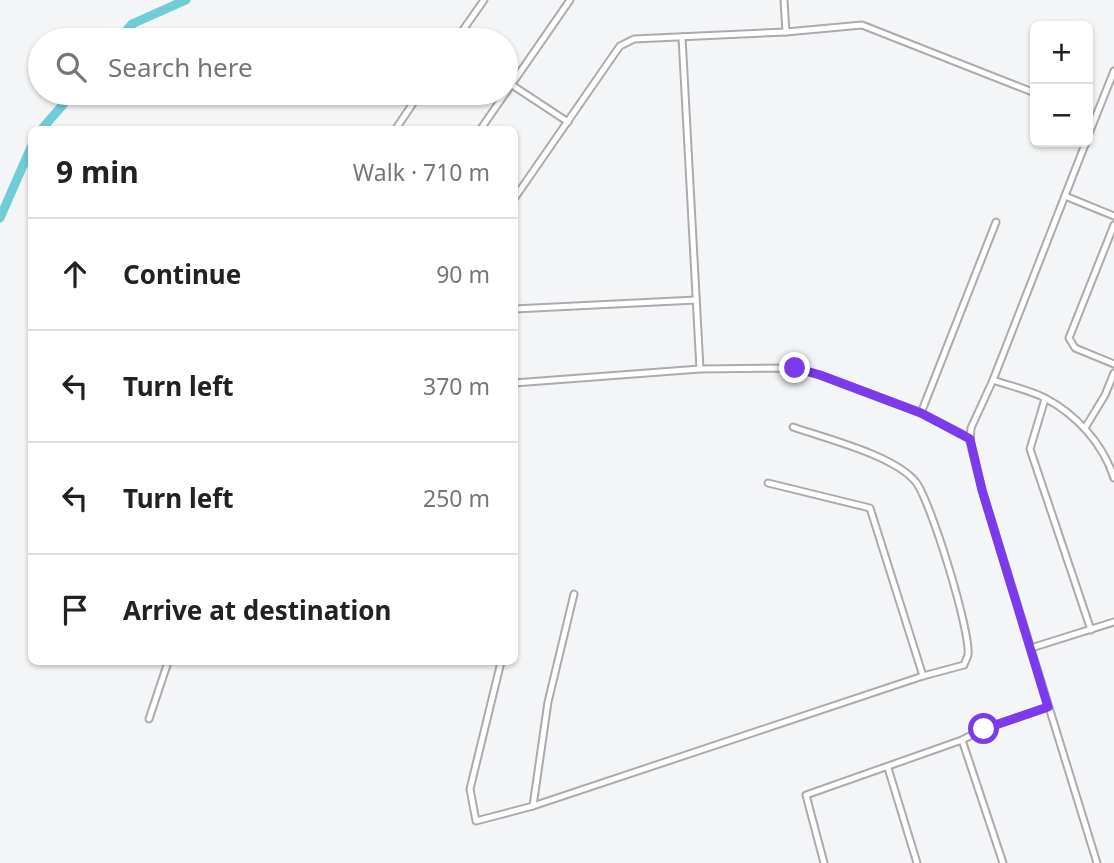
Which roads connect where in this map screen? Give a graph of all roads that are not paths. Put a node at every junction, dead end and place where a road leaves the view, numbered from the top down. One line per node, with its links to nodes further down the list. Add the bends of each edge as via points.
1 (484, 0): 4 (street)
2 (570, 0): 8 (street)
3 (784, 0): 5 (street)
4 (464, 28)
5 (786, 32): 6 (street); 10 (street, via 862,26)
6 (682, 37): 14 (street, via 634,39 620,46); 24 (street)
7 (1114, 71): 13 (street)
8 (518, 76)
9 (518, 89): 14 (street)
10 (1030, 91)
11 (412, 105): 16 (street)
12 (498, 105): 17 (street)
13 (1095, 117): 15 (street)
14 (568, 122): 19 (street)
15 (1093, 122)
16 (398, 126)
17 (483, 126)
18 (1084, 147): 20 (street)
19 (518, 193)
20 (1065, 196): 21 (street); 29 (street)
21 (1114, 216)
22 (996, 222): 32 (street)
23 (1114, 225): 26 (street, via 1069,338 1074,348)
24 (696, 300): 25 (street); 27 (street)
25 (518, 309)
26 (1114, 364)
27 (700, 369): 30 (street); 32 (street, via 804,370)
28 (1114, 373): 34 (street)
29 (993, 380): 31 (street); 35 (street)
30 (518, 383)
31 (1045, 398): 34 (street); 40 (street, via 1030,449)
32 (921, 413): 35 (street)
33 (793, 428): 44 (street, via 888,460 916,481 929,506 968,654 962,667)
34 (1085, 428): 36 (street)
35 (970, 439): 41 (street)
36 (1114, 478)
37 (768, 483): 44 (street, via 870,508)
38 (574, 594): 49 (street, via 548,702)
39 (1114, 622): 40 (street)
40 (1091, 630): 41 (street)
41 (1031, 648): 45 (street)
42 (167, 665): 46 (street)
43 (500, 665): 49 (street, via 470,789 476,821)
44 (923, 676): 49 (street)
45 (1048, 707): 47 (street); 53 (street)
46 (149, 719)
47 (962, 740): 48 (street); 52 (street)
48 (888, 768): 50 (street, via 806,795); 51 (street)
49 (533, 806)
50 (824, 863)
51 (917, 863)
52 (1003, 863)
53 (1097, 863)

